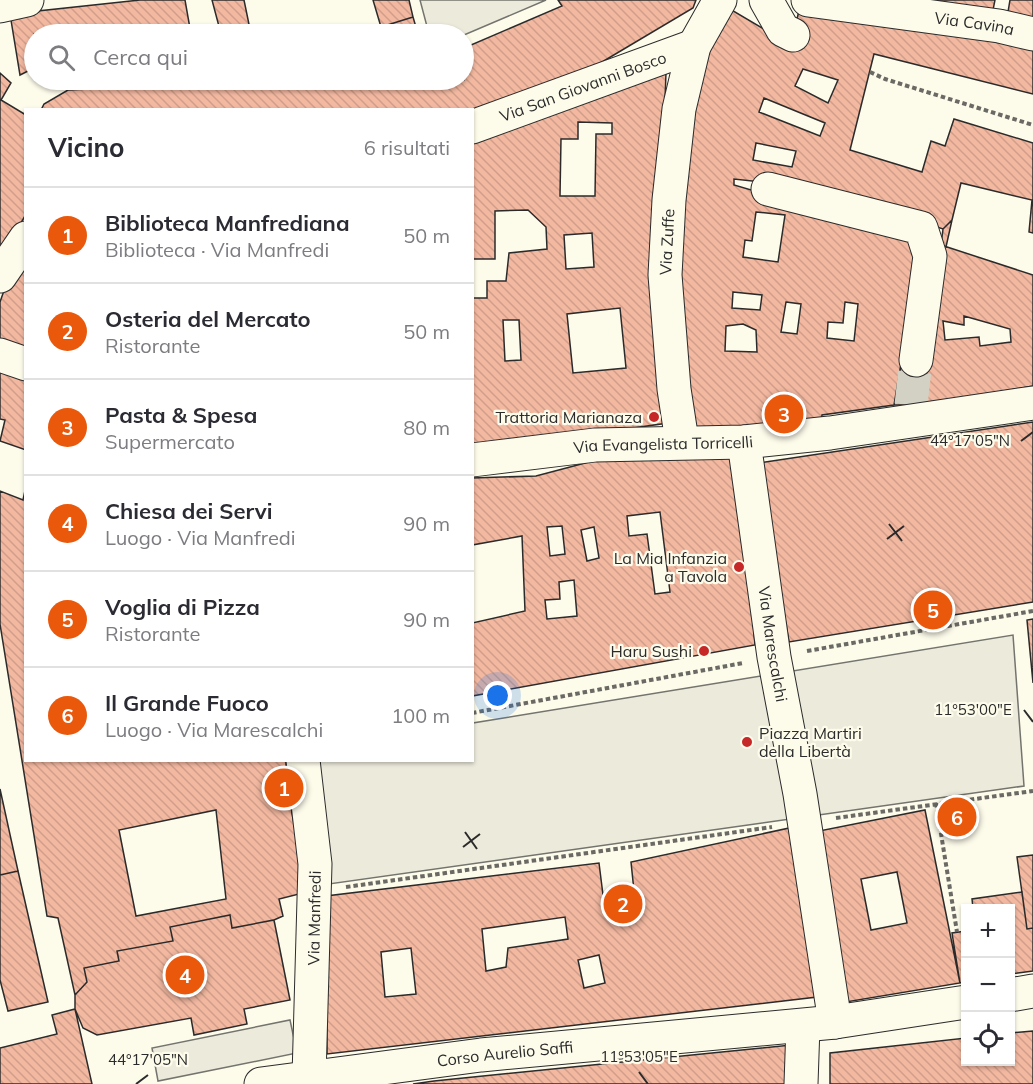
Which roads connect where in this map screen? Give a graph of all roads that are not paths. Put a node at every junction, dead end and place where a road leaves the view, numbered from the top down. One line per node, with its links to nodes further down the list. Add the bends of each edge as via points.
1 (27, 0): 5 (street)
2 (720, 0): 9 (street, Via Zuffe)
3 (766, 0): 8 (street, via 783,30)
4 (808, 0): 6 (street, Via Cavina)
5 (0, 6)
6 (1001, 13): 7 (street, Via Cavina)
7 (1033, 34)
8 (793, 35)
9 (694, 46): 10 (street, Via San Giovanni Bosco); 18 (street, Via Zuffe, via 680,109 665,276)
10 (474, 126)
11 (768, 189): 15 (street, via 921,228 930,256)
12 (24, 241): 13 (street)
13 (0, 276)
14 (0, 355): 16 (street)
15 (916, 360)
16 (24, 362)
17 (1033, 403): 19 (street, Via Evangelista Torricelli, via 910,413 830,433)
18 (682, 441): 19 (street, Via Evangelista Torricelli); 20 (street, Via Evangelista Torricelli, via 595,445)
19 (744, 442): 25 (street, Via Marescalchi, via 774,657)
20 (474, 460)
21 (303, 762): 27 (street, Via Manfredi, via 315,891)
22 (1033, 991): 23 (street)
23 (1015, 993)
24 (961, 1003): 25 (street, Corso Aurelio Saffi)
25 (835, 1022): 26 (street, Corso Aurelio Saffi)
26 (803, 1026): 27 (street, Corso Aurelio Saffi, via 481,1055); 29 (street)
27 (309, 1077): 28 (street, Corso Aurelio Saffi)
28 (261, 1084)
29 (801, 1084)

